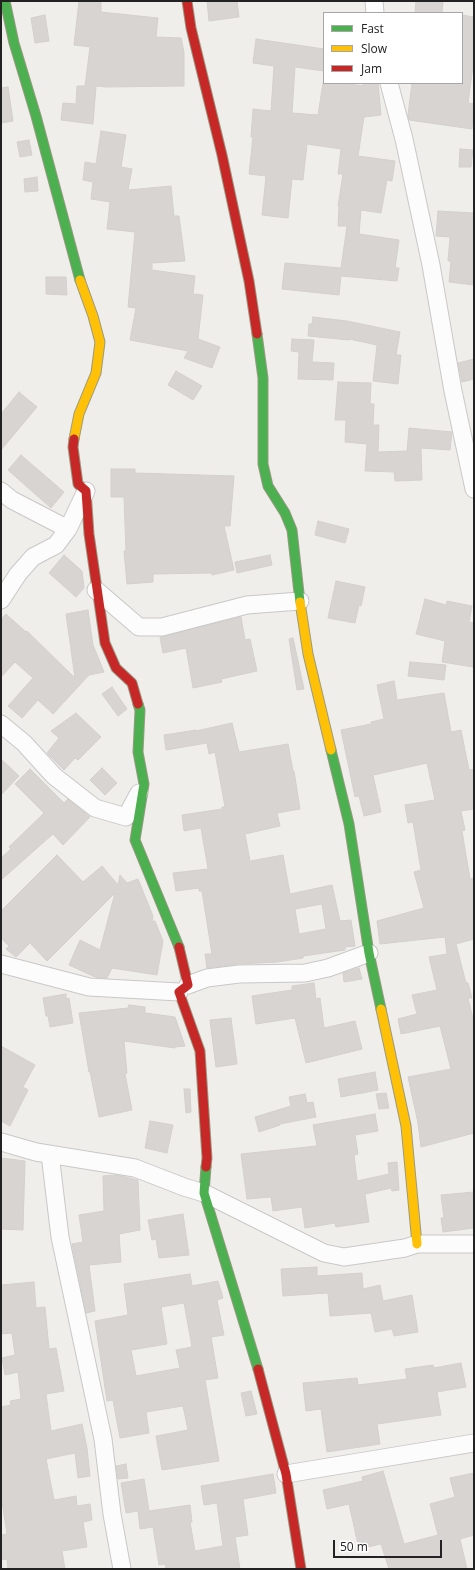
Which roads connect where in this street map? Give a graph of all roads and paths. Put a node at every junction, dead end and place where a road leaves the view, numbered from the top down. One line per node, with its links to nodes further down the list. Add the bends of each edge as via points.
1 (5, 1): 8 (street, via 14,43 80,281 100,342 96,373 79,414 73,447 78,484)
2 (187, 1): 12 (street, via 249,281 263,378 263,464 268,486 292,530)
3 (374, 1): 4 (street)
4 (375, 12)
5 (389, 84): 6 (street, via 404,139 431,266 453,391)
6 (474, 489)
7 (1, 491): 9 (street, via 12,500)
8 (86, 491): 9 (street); 10 (street)
9 (68, 530): 11 (street, via 56,545 33,557)
10 (96, 590): 12 (street, via 138,627 162,627 247,605); 14 (street, via 105,643 116,668 132,683 140,710 138,752)
11 (1, 600)
12 (300, 601): 17 (street, via 308,654 349,824)
13 (1, 724): 15 (street, via 24,743 54,776 95,808)
14 (144, 784): 15 (street); 16 (street)
15 (126, 817): 16 (street)
16 (135, 840): 19 (street, via 180,949)
17 (369, 953): 19 (street, via 328,968 305,973 239,974 206,978); 23 (street, via 406,1126)
18 (1, 964): 19 (street, via 89,986)
19 (183, 988): 22 (street, via 200,1051 207,1158)
20 (1, 1142): 21 (street)
21 (50, 1154): 22 (street, via 135,1168); 27 (street, via 60,1237 103,1439)
22 (204, 1193): 23 (street, via 324,1253 344,1257); 26 (street, via 254,1356)
23 (417, 1244): 24 (street)
24 (474, 1246)
25 (474, 1443): 26 (street)
26 (286, 1474): 28 (street)
27 (122, 1569)
28 (301, 1569)

